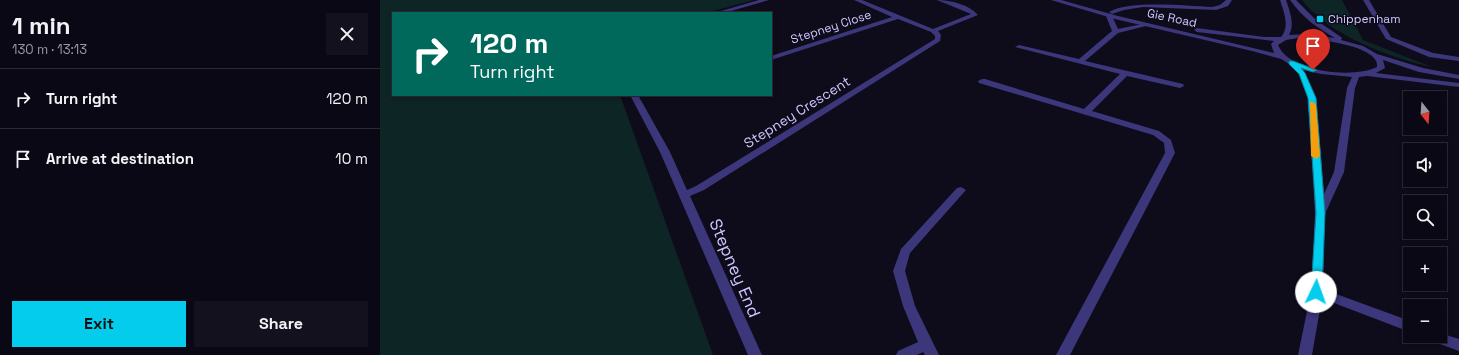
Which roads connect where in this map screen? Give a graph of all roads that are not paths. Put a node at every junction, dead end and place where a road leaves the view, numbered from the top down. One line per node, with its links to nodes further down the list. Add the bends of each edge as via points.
1 (766, 0): 11 (street)
2 (856, 0): 13 (street)
3 (940, 0): 15 (street, via 972,11 975,15)
4 (1054, 0): 12 (street, Gie Road)
5 (1064, 0): 12 (street, Gie Road)
6 (1229, 0): 10 (street, via 1226,5 1218,8)
7 (1283, 0): 17 (street, via 1289,31)
8 (1293, 0): 18 (street, via 1314,22)
9 (1366, 0): 22 (street, via 1388,38 1432,55)
10 (1182, 3): 12 (street, via 1121,7)
11 (721, 12)
12 (1111, 14): 14 (street, Gie Road); 16 (street); 17 (street, Gie Road, via 1218,33)
13 (897, 17): 15 (street); 21 (street, Stepney Close)
14 (1147, 25): 16 (street); 23 (street, Gie Road, via 1254,49)
15 (933, 31): 34 (street, Stepney Crescent, via 939,38 936,42 700,188)
16 (1116, 31): 24 (street)
17 (1282, 39): 18 (street, Gie Road, via 1298,36 1317,37); 23 (street, via 1274,44 1274,48 1279,55)
18 (1350, 44): 20 (street)
19 (1019, 47): 24 (street)
20 (1372, 54): 26 (street, via 1380,61 1381,68 1377,72); 27 (street, via 1409,66)
21 (772, 58)
22 (1459, 59)
23 (1288, 60): 26 (street, Gie Road, via 1320,72); 35 (street, via 1302,73 1312,98)
24 (1080, 62): 25 (street)
25 (1125, 73): 30 (street); 32 (street)
26 (1361, 75): 29 (street); 35 (street, via 1351,88 1340,172)
27 (1459, 77)
28 (982, 81): 32 (street)
29 (1459, 85)
30 (1180, 86)
31 (635, 96): 34 (street, via 665,152)
32 (1086, 112): 43 (street, via 1156,133 1168,142 1170,153)
33 (961, 190): 40 (street, via 905,252 899,271 909,306)
34 (684, 195): 41 (street, Stepney End)
35 (1320, 213): 36 (street)
36 (1316, 292): 37 (street); 44 (street)
37 (1403, 324)
38 (1447, 341): 39 (street)
39 (1459, 346)
40 (929, 350): 42 (street)
41 (755, 355)
42 (903, 355)
43 (1063, 355)
44 (1305, 355)

